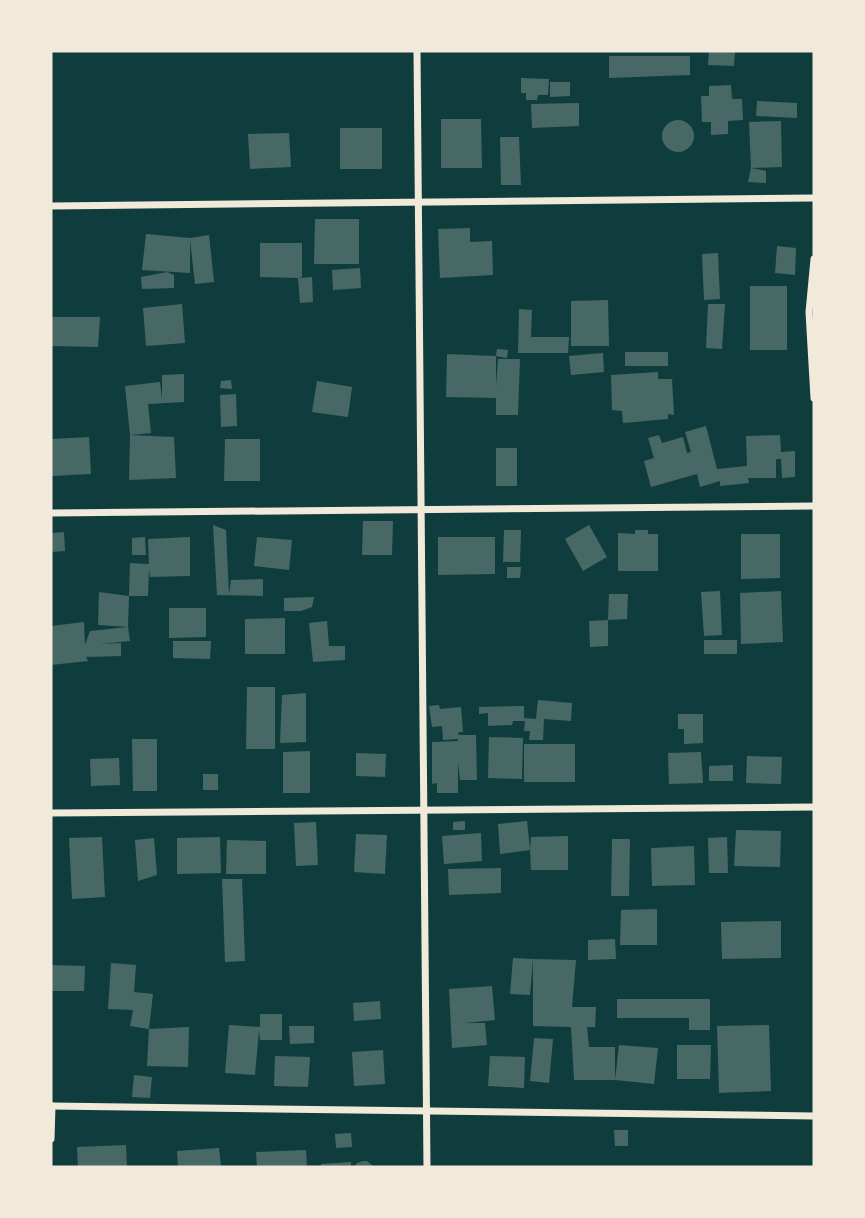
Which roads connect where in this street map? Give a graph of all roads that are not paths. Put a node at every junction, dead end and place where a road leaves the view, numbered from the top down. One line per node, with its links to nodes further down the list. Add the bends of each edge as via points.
1 (417, 51): 3 (street)
2 (814, 198): 3 (street)
3 (418, 202): 4 (street); 8 (street)
4 (51, 206)
5 (814, 259): 6 (street, via 809,312)
6 (814, 398)
7 (814, 506): 8 (street)
8 (421, 509): 9 (street); 11 (street)
9 (51, 513)
10 (814, 807): 11 (street)
11 (424, 810): 12 (street); 14 (street)
12 (51, 813)
13 (51, 1106): 14 (street); 16 (street)
14 (427, 1112): 15 (street); 17 (street)
15 (814, 1116)
16 (51, 1139)
17 (427, 1167)

